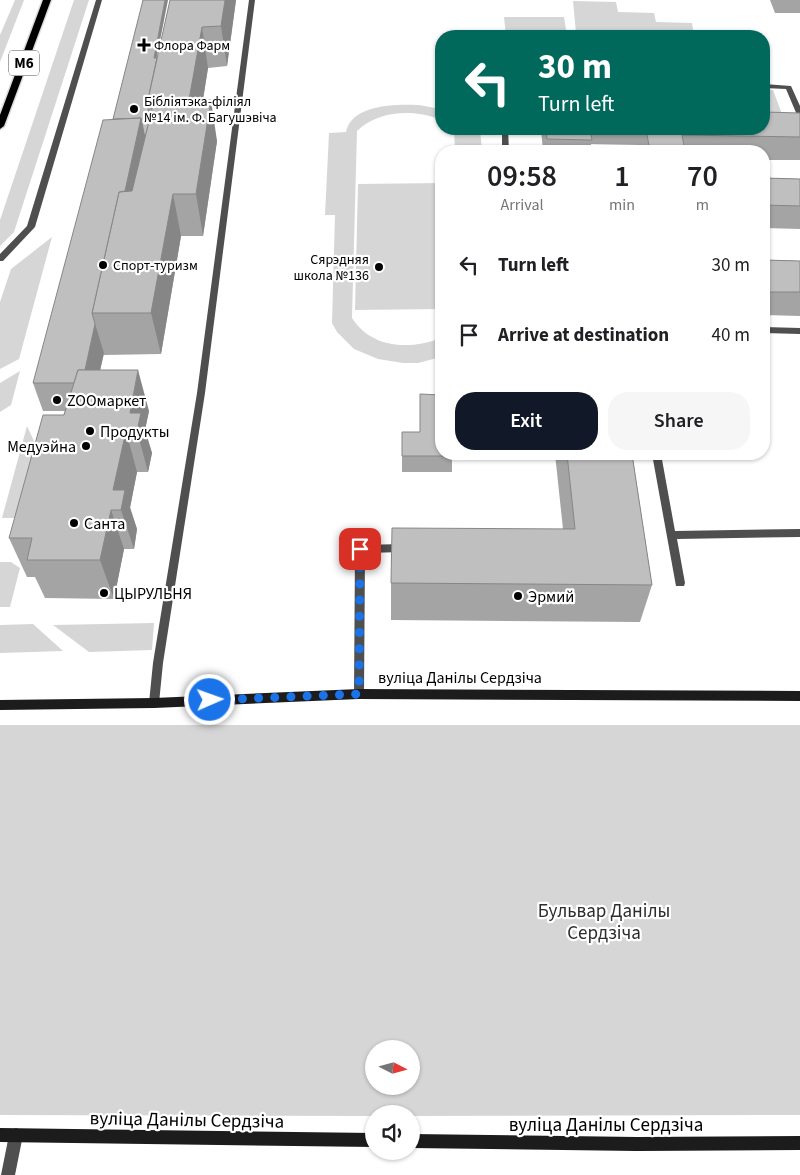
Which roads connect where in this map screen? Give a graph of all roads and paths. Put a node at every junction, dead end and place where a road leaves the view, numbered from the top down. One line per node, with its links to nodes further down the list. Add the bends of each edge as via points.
1 (47, 0): 6 (main road, М6)
2 (99, 0): 7 (lane, via 31,227)
3 (252, 0): 17 (lane, via 201,393)
4 (770, 86): 5 (lane, via 789,86)
5 (800, 115)
6 (0, 126)
7 (0, 259)
8 (770, 330): 9 (lane)
9 (800, 331)
10 (657, 460): 12 (lane)
11 (800, 533): 12 (lane)
12 (671, 535): 14 (lane)
13 (407, 548): 15 (lane, via 360,549)
14 (680, 582)
15 (359, 694): 16 (street, вуліца Данілы Сердзіча); 17 (street, вуліца Данілы Сердзіча)
16 (800, 696)
17 (154, 703): 18 (street, вуліца Данілы Сердзіча)
18 (0, 705)
19 (0, 1135): 20 (street, вуліца Данілы Сердзіча)
20 (16, 1135): 21 (street, вуліца Данілы Сердзіча); 24 (lane)
21 (365, 1140)
22 (420, 1141): 23 (street, вуліца Данілы Сердзіча)
23 (800, 1143)
24 (8, 1175)

